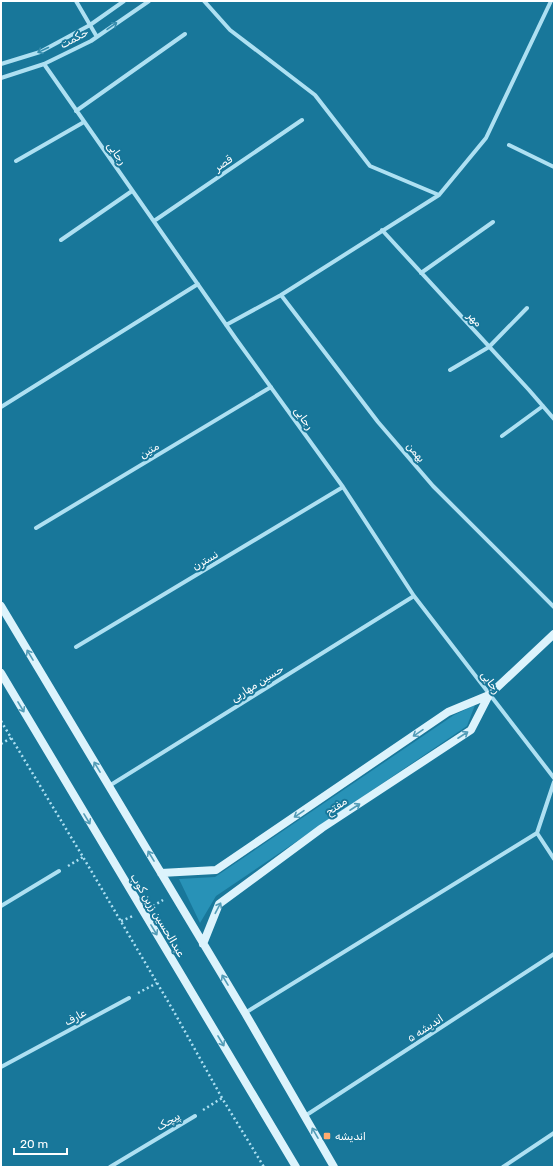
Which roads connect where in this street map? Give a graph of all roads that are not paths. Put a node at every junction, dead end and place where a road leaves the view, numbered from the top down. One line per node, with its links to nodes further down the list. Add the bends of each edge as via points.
1 (76, 1): 6 (street)
2 (124, 1): 6 (street, حکمت)
3 (149, 1): 8 (street, حکمت, one-way to 3)
4 (204, 1): 19 (street, via 230,30 315,95 370,166)
5 (551, 1): 19 (street, via 486,138)
6 (90, 25): 8 (street); 9 (street, حکمت, one-way to 9, via 40,52)
7 (185, 34): 12 (street)
8 (97, 37): 10 (street, حکمت)
9 (1, 64)
10 (44, 64): 11 (street, حکمت); 12 (street, رجایی)
11 (1, 78)
12 (76, 111): 14 (street, رجایی)
13 (302, 120): 20 (street, قصر)
14 (84, 122): 16 (street); 18 (street, رجایی)
15 (509, 145): 17 (street)
16 (16, 161)
17 (554, 167)
18 (132, 191): 20 (street, رجایی); 23 (street)
19 (439, 195): 22 (street)
20 (154, 221): 25 (street, رجایی)
21 (493, 222): 24 (street)
22 (382, 230): 24 (street, مهر); 26 (street)
23 (61, 240)
24 (421, 273): 29 (street, مهر)
25 (198, 284): 28 (street, رجایی); 33 (street)
26 (281, 295): 28 (street); 40 (street, بهمن, via 378,422 423,474)
27 (527, 308): 29 (street)
28 (226, 325): 31 (street, رجایی)
29 (489, 347): 30 (street); 32 (street, مهر)
30 (450, 370)
31 (271, 387): 36 (street, رجایی); 37 (street, متین)
32 (543, 406): 34 (street, مهر); 35 (street)
33 (1, 407)
34 (554, 419)
35 (502, 436)
36 (343, 487): 38 (street, رجایی); 42 (street, نسترن)
37 (36, 528)
38 (414, 596): 44 (street, رجایی); 47 (street, حسین مهاربی)
39 (1, 606): 47 (main road, one-way to 39)
40 (554, 607)
41 (554, 634): 44 (main road, مفتح)
42 (76, 647)
43 (1, 673): 62 (main road, عبدالحسین زرین کوب, one-way to 62)
44 (489, 695): 45 (street, رجایی); 51 (main road, مفتح, one-way to 51, via 448,712 216,870); 53 (main road, مفتح, one-way to 44, via 219,904 322,828 471,730)
45 (554, 778)
46 (554, 782): 48 (street)
47 (109, 786): 51 (main road, one-way to 47)
48 (537, 833): 49 (street); 56 (street)
49 (554, 859)
50 (59, 871): 52 (street)
51 (161, 872): 53 (main road)
52 (1, 906)
53 (203, 944): 56 (main road, one-way to 53)
54 (554, 954): 59 (street, اندیشه ۵)
55 (129, 998): 57 (street, عارف)
56 (244, 1013): 59 (main road)
57 (1, 1068)
58 (194, 1116): 61 (street, پیچک)
59 (305, 1117): 63 (main road, one-way to 59)
60 (554, 1133): 64 (street)
61 (110, 1167)
62 (296, 1167)
63 (334, 1167)
64 (503, 1167)

